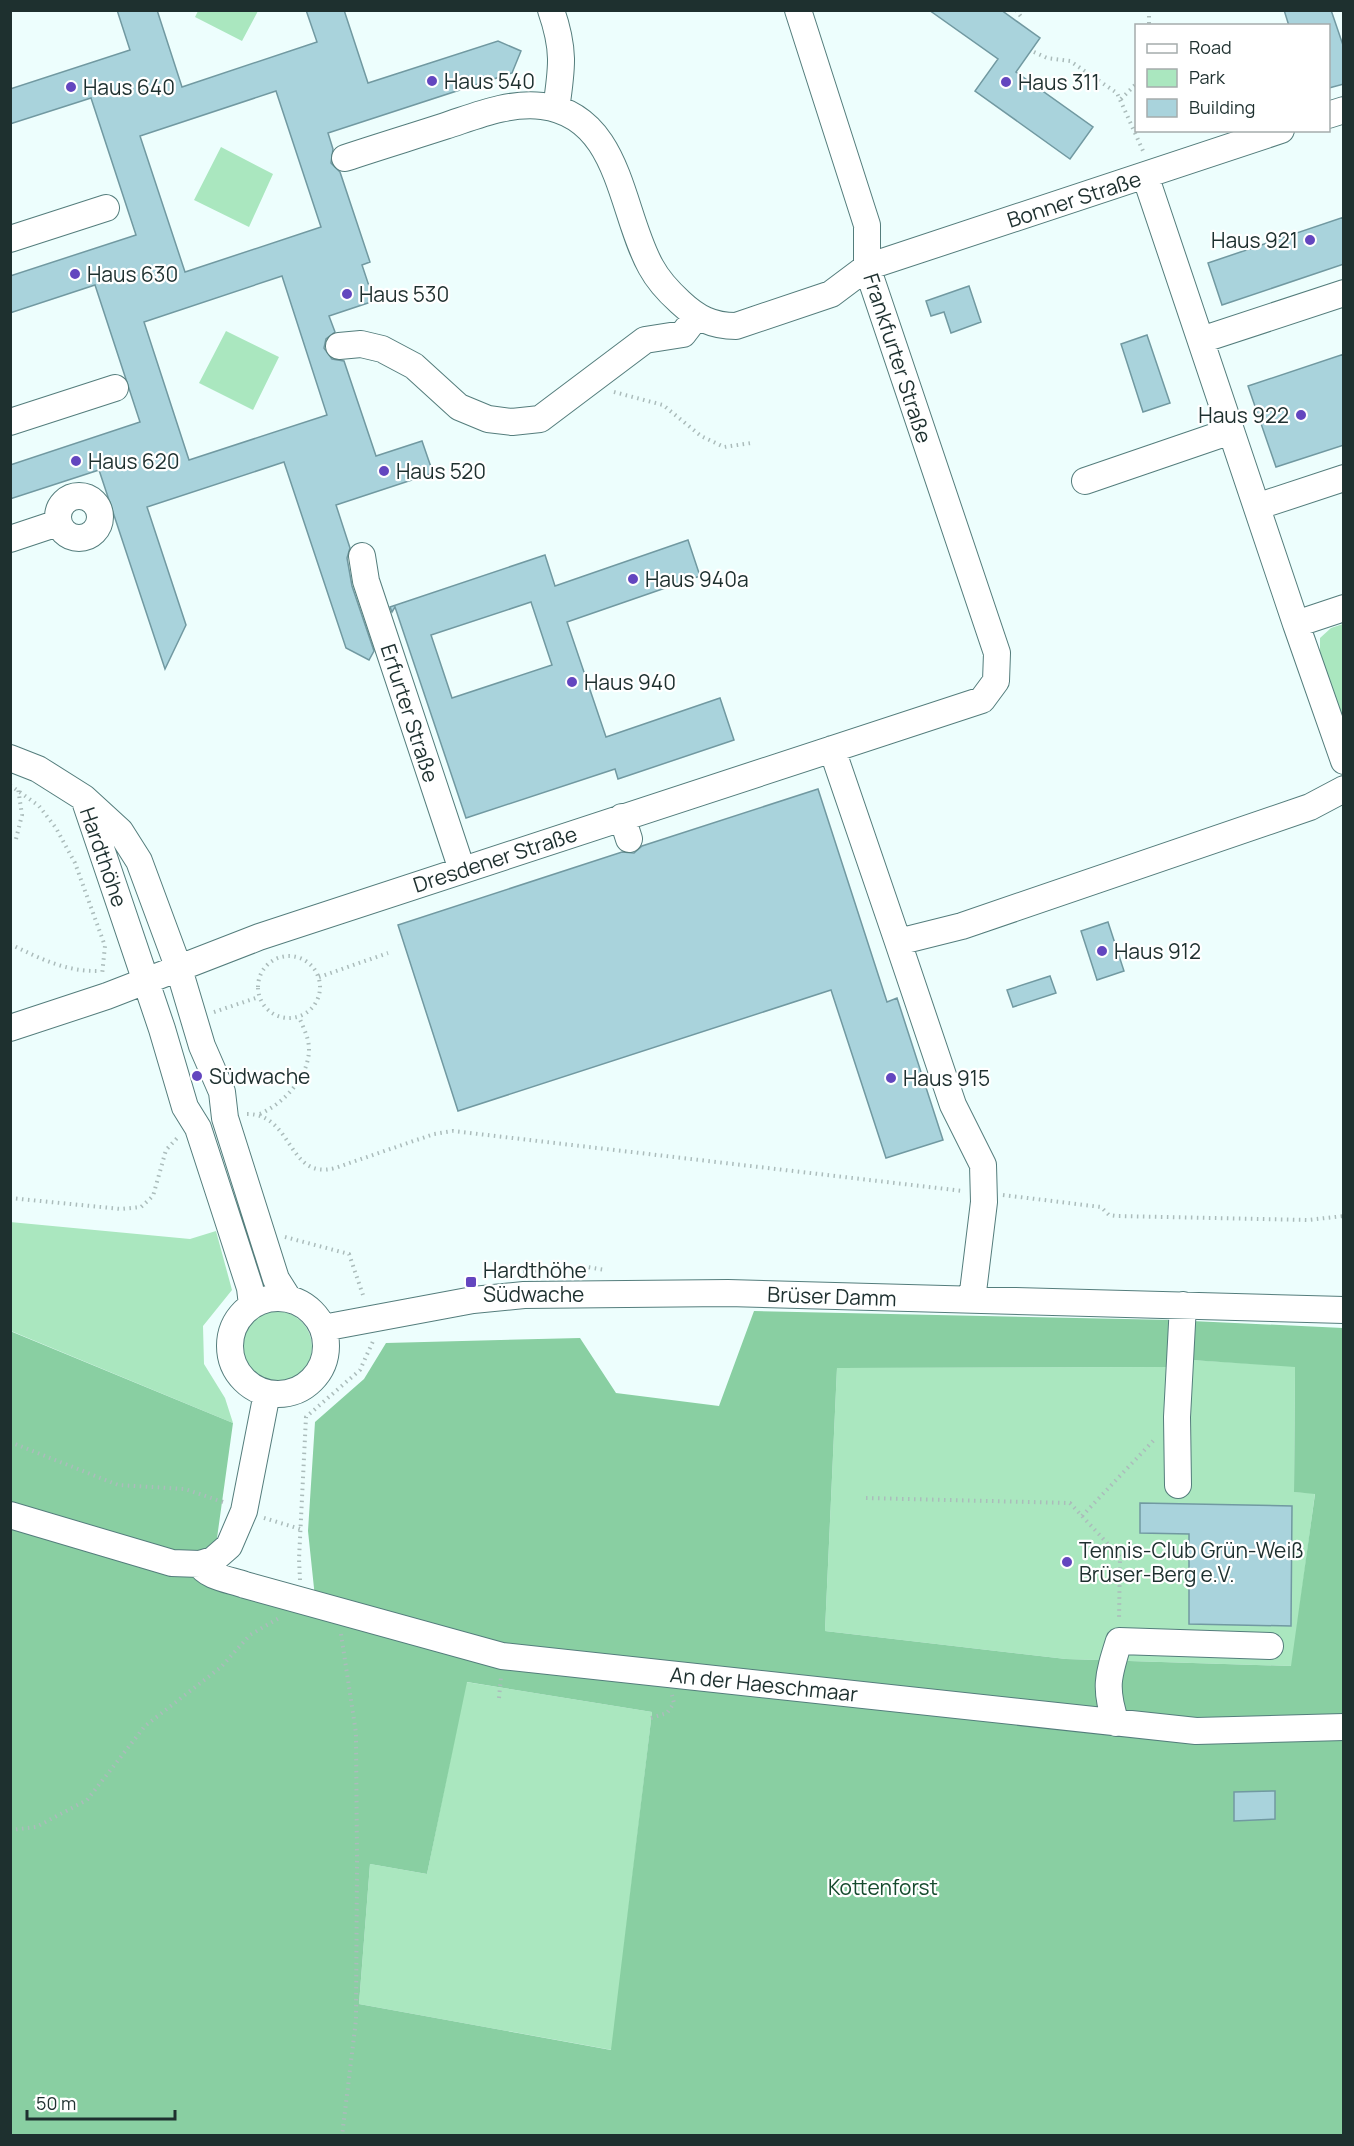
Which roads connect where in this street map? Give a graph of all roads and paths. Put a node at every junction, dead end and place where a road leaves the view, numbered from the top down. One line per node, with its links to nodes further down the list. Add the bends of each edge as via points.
1 (551, 10): 8 (street, via 563,60)
2 (798, 10): 14 (street, Frankfurter Straße, via 867,225)
3 (1016, 10): 4 (path)
4 (1022, 18)
5 (1034, 52): 7 (path, via 1070,61)
6 (1135, 86): 7 (path)
7 (1121, 99): 11 (path)
8 (556, 109): 10 (street, via 528,106 496,110); 16 (street, via 588,128 602,144 651,267 668,291)
9 (1275, 132): 11 (street, Bonner Straße)
10 (345, 158)
11 (1148, 174): 14 (street, Bonner Straße); 17 (street)
12 (106, 208): 13 (street)
13 (10, 239)
14 (867, 267): 16 (street, Bonner Straße, via 831,294 736,326 722,326); 32 (street, Frankfurter Straße, via 997,653 996,681)
15 (1344, 293): 17 (street)
16 (696, 317): 19 (street, via 683,334 645,340)
17 (1201, 340): 22 (street)
18 (339, 346): 19 (street, via 361,344 382,349 414,366 459,407 488,419 540,419)
19 (592, 379): 23 (path, via 604,392 621,392 663,405 701,436 724,447)
20 (115, 388): 21 (street)
21 (10, 422)
22 (1232, 431): 25 (street); 26 (street)
23 (751, 443)
24 (1344, 478): 26 (street)
25 (1085, 481)
26 (1259, 506): 31 (street)
27 (58, 524): 28 (street)
28 (10, 538)
29 (362, 556): 41 (street, Erfurter Straße, via 366,580)
30 (1344, 608): 31 (street)
31 (1296, 624): 35 (street)
32 (982, 700): 33 (street, Dresdener Straße)
33 (832, 749): 41 (street, Dresdener Straße, via 626,828); 42 (street)
34 (10, 759): 39 (street, via 38,769)
35 (1344, 761)
36 (10, 785): 37 (path)
37 (18, 788): 40 (path, via 22,815); 46 (path, via 48,817 75,863 105,946)
38 (1344, 789): 42 (street, via 1299,811 962,926)
39 (84, 798): 45 (street, Hardthöhe, via 120,831 139,861); 48 (street, Hardthöhe)
40 (15, 839)
41 (462, 870): 45 (street, Dresdener Straße, via 259,937)
42 (898, 942): 55 (street, via 953,1105 983,1165)
43 (10, 944): 46 (path, via 60,968)
44 (388, 953): 47 (path)
45 (179, 969): 48 (street, Dresdener Straße); 53 (street, Hardthöhe, via 202,1046 222,1092)
46 (101, 971): 49 (path)
47 (319, 977): 50 (path, via 316,1004); 50 (path, via 310,964 293,956 274,959 262,971 258,992 266,1009 278,1017)
48 (146, 982): 49 (street, Dresdener Straße); 54 (street, Hardthöhe, via 185,1107)
49 (107, 996): 51 (street, Dresdener Straße)
50 (299, 1017): 52 (path, via 308,1042 305,1068 290,1091)
51 (10, 1028)
52 (260, 1115): 53 (path, via 248,1113); 55 (path, via 276,1124 303,1162 320,1171 453,1131)
53 (225, 1118): 54 (street); 58 (street, Hardthöhe)
54 (198, 1128): 56 (path, via 169,1145 153,1196 141,1207 121,1209); 59 (street, Hardthöhe)
55 (984, 1193): 57 (path, via 1101,1207 1116,1216 1308,1220); 62 (street)
56 (10, 1198)
57 (1344, 1216)
58 (262, 1234): 59 (street); 60 (street, Hardthöhe, via 276,1279); 61 (path, via 349,1254)
59 (236, 1243): 63 (street, Hardthöhe)
60 (288, 1298): 63 (street, via 269,1298); 66 (street, via 315,1314)
61 (365, 1299)
62 (972, 1300): 64 (street, Brüser Damm); 66 (street, Brüser Damm, via 728,1293 524,1295 473,1300)
63 (252, 1305): 67 (street, via 233,1326 230,1354 243,1380)
64 (1184, 1305): 65 (street, Brüser Damm); 68 (street)
65 (1344, 1310)
66 (323, 1328): 67 (street, via 327,1345 324,1362 315,1377 302,1389)
67 (267, 1393): 72 (street)
68 (1177, 1417): 70 (street); 74 (path)
69 (10, 1442): 72 (path, via 118,1485 185,1489)
70 (1178, 1485)
71 (866, 1498): 74 (path, via 1070,1503)
72 (244, 1511): 75 (street, via 236,1535 222,1553); 76 (path, via 300,1529 301,1583)
73 (10, 1515): 75 (street, An der Haeschmaar, via 172,1563)
74 (1082, 1516): 77 (path, via 1120,1557)
75 (200, 1564): 76 (street, An der Haeschmaar, via 211,1574)
76 (321, 1606): 79 (street, An der Haeschmaar, via 502,1656); 83 (path, via 250,1635 221,1668 145,1726 87,1800 36,1827); 84 (path, via 356,1733 356,2020)
77 (1119, 1641): 78 (street); 81 (street, via 1107,1680)
78 (1269, 1646)
79 (667, 1674): 80 (path, via 674,1703 667,1713); 81 (street, An der Haeschmaar)
80 (651, 1718)
81 (1116, 1723): 82 (street, An der Haeschmaar, via 1196,1731)
82 (1344, 1727)
83 (10, 1830)
84 (342, 2136)

